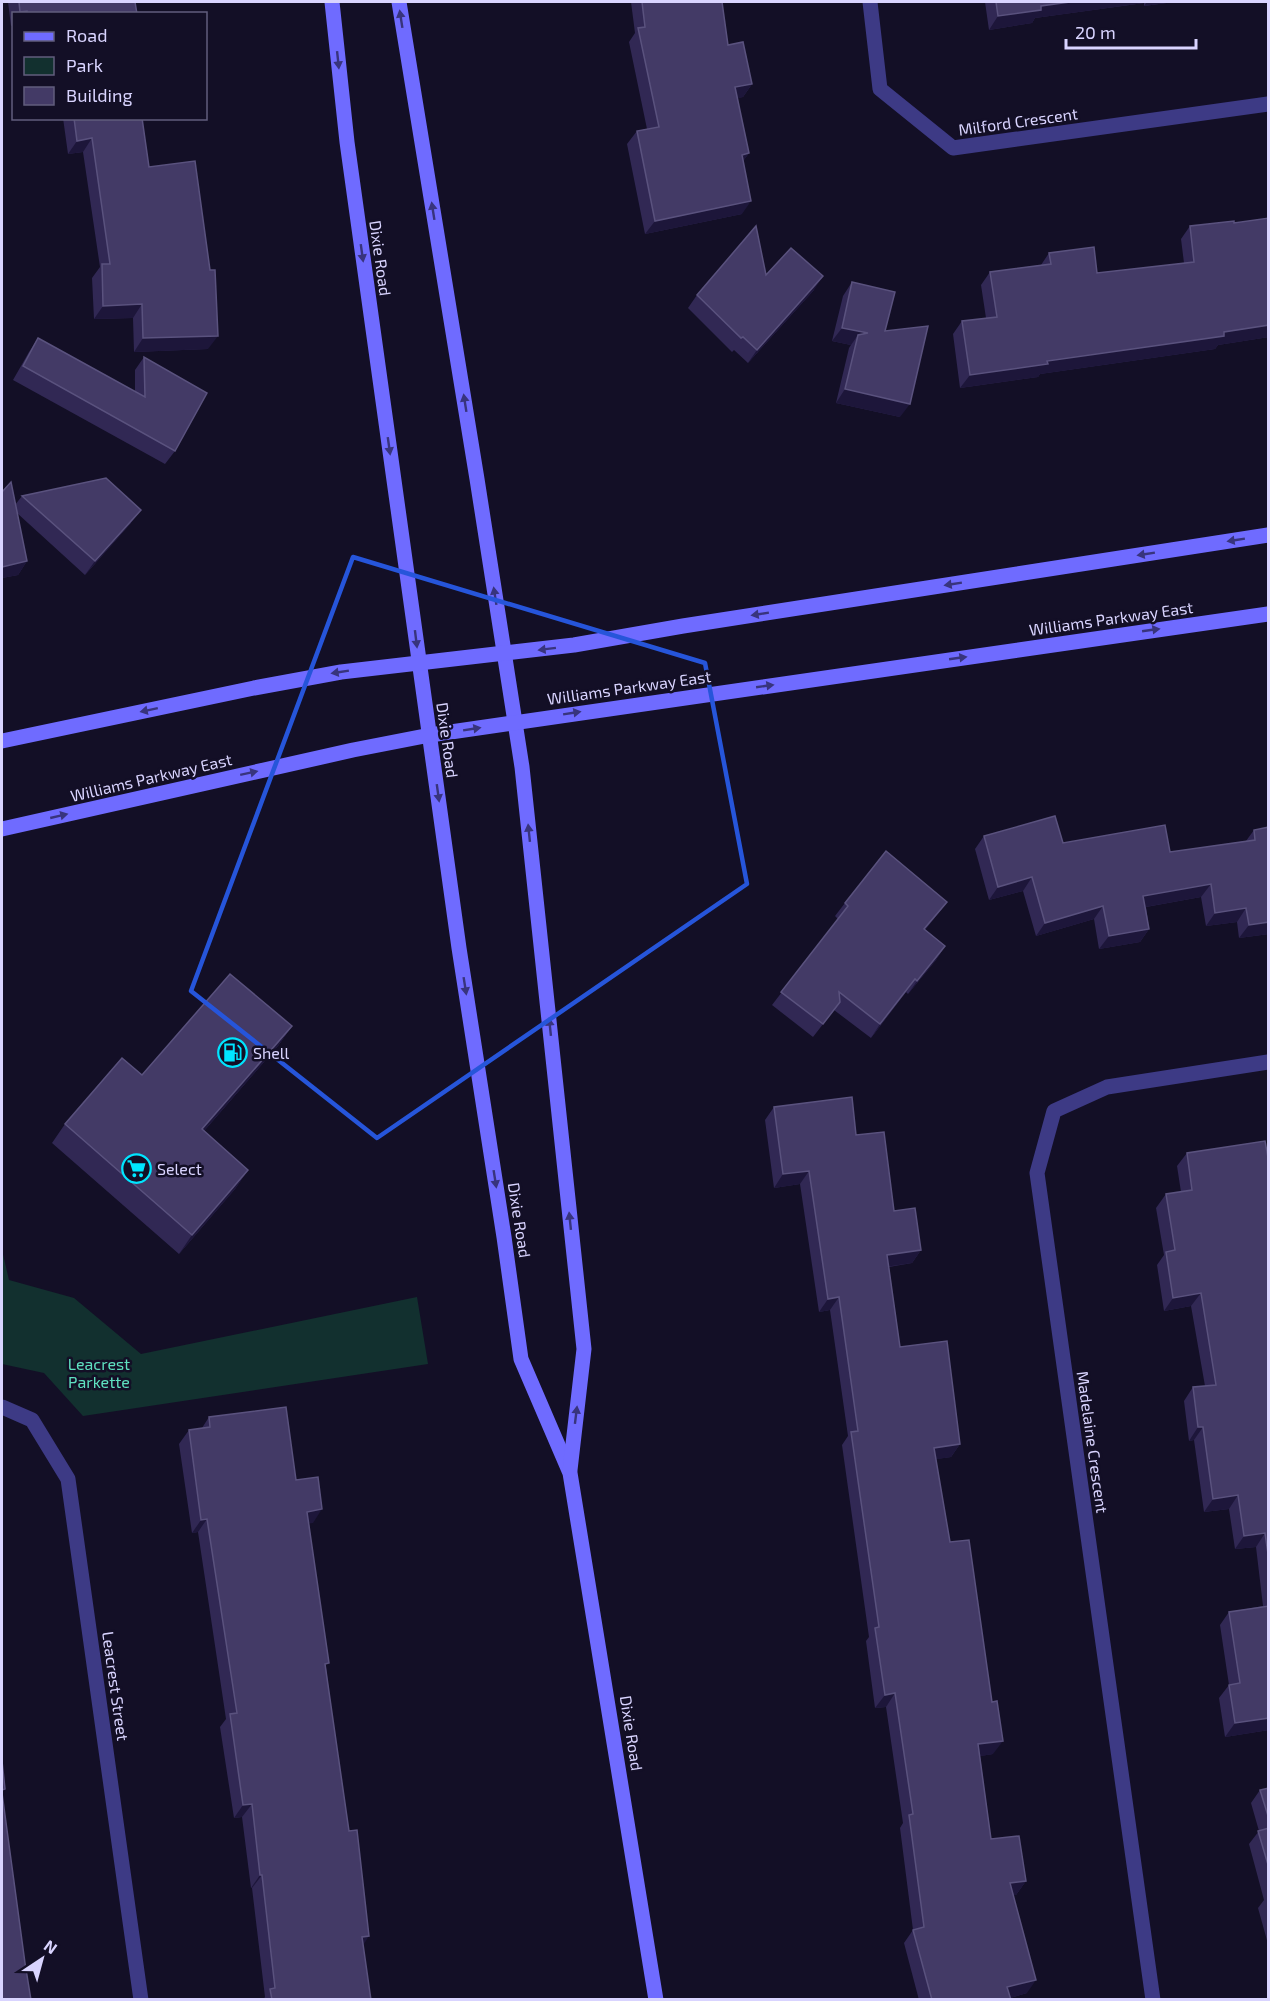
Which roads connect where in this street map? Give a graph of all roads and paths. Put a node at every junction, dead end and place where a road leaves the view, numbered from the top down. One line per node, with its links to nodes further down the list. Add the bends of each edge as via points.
1 (332, 2): 8 (main road, Dixie Road, one-way to 8, via 347,142)
2 (399, 2): 7 (main road, Dixie Road, one-way to 2)
3 (870, 2): 4 (street, Milford Crescent, via 880,89 953,148)
4 (1269, 104)
5 (1269, 534): 7 (main road, one-way to 7)
6 (1269, 614): 9 (main road, Williams Parkway East, one-way to 6)
7 (504, 654): 8 (main road); 9 (main road, Dixie Road)
8 (419, 662): 10 (main road, Dixie Road); 11 (main road, one-way to 11, via 265,686)
9 (514, 722): 10 (main road, Williams Parkway East, one-way to 9); 15 (main road, Dixie Road, one-way to 9, via 584,1348)
10 (430, 735): 12 (main road, Williams Parkway East, one-way to 10); 15 (main road, Dixie Road, one-way to 15, via 521,1359)
11 (2, 741)
12 (2, 829)
13 (1269, 1062): 18 (street, Madelaine Crescent, via 1107,1087 1054,1111 1037,1173)
14 (2, 1407): 16 (street, Leacrest Street, via 32,1420 68,1479)
15 (570, 1473): 17 (main road, Dixie Road)
16 (141, 2000)
17 (656, 2000)
18 (1154, 2000)

